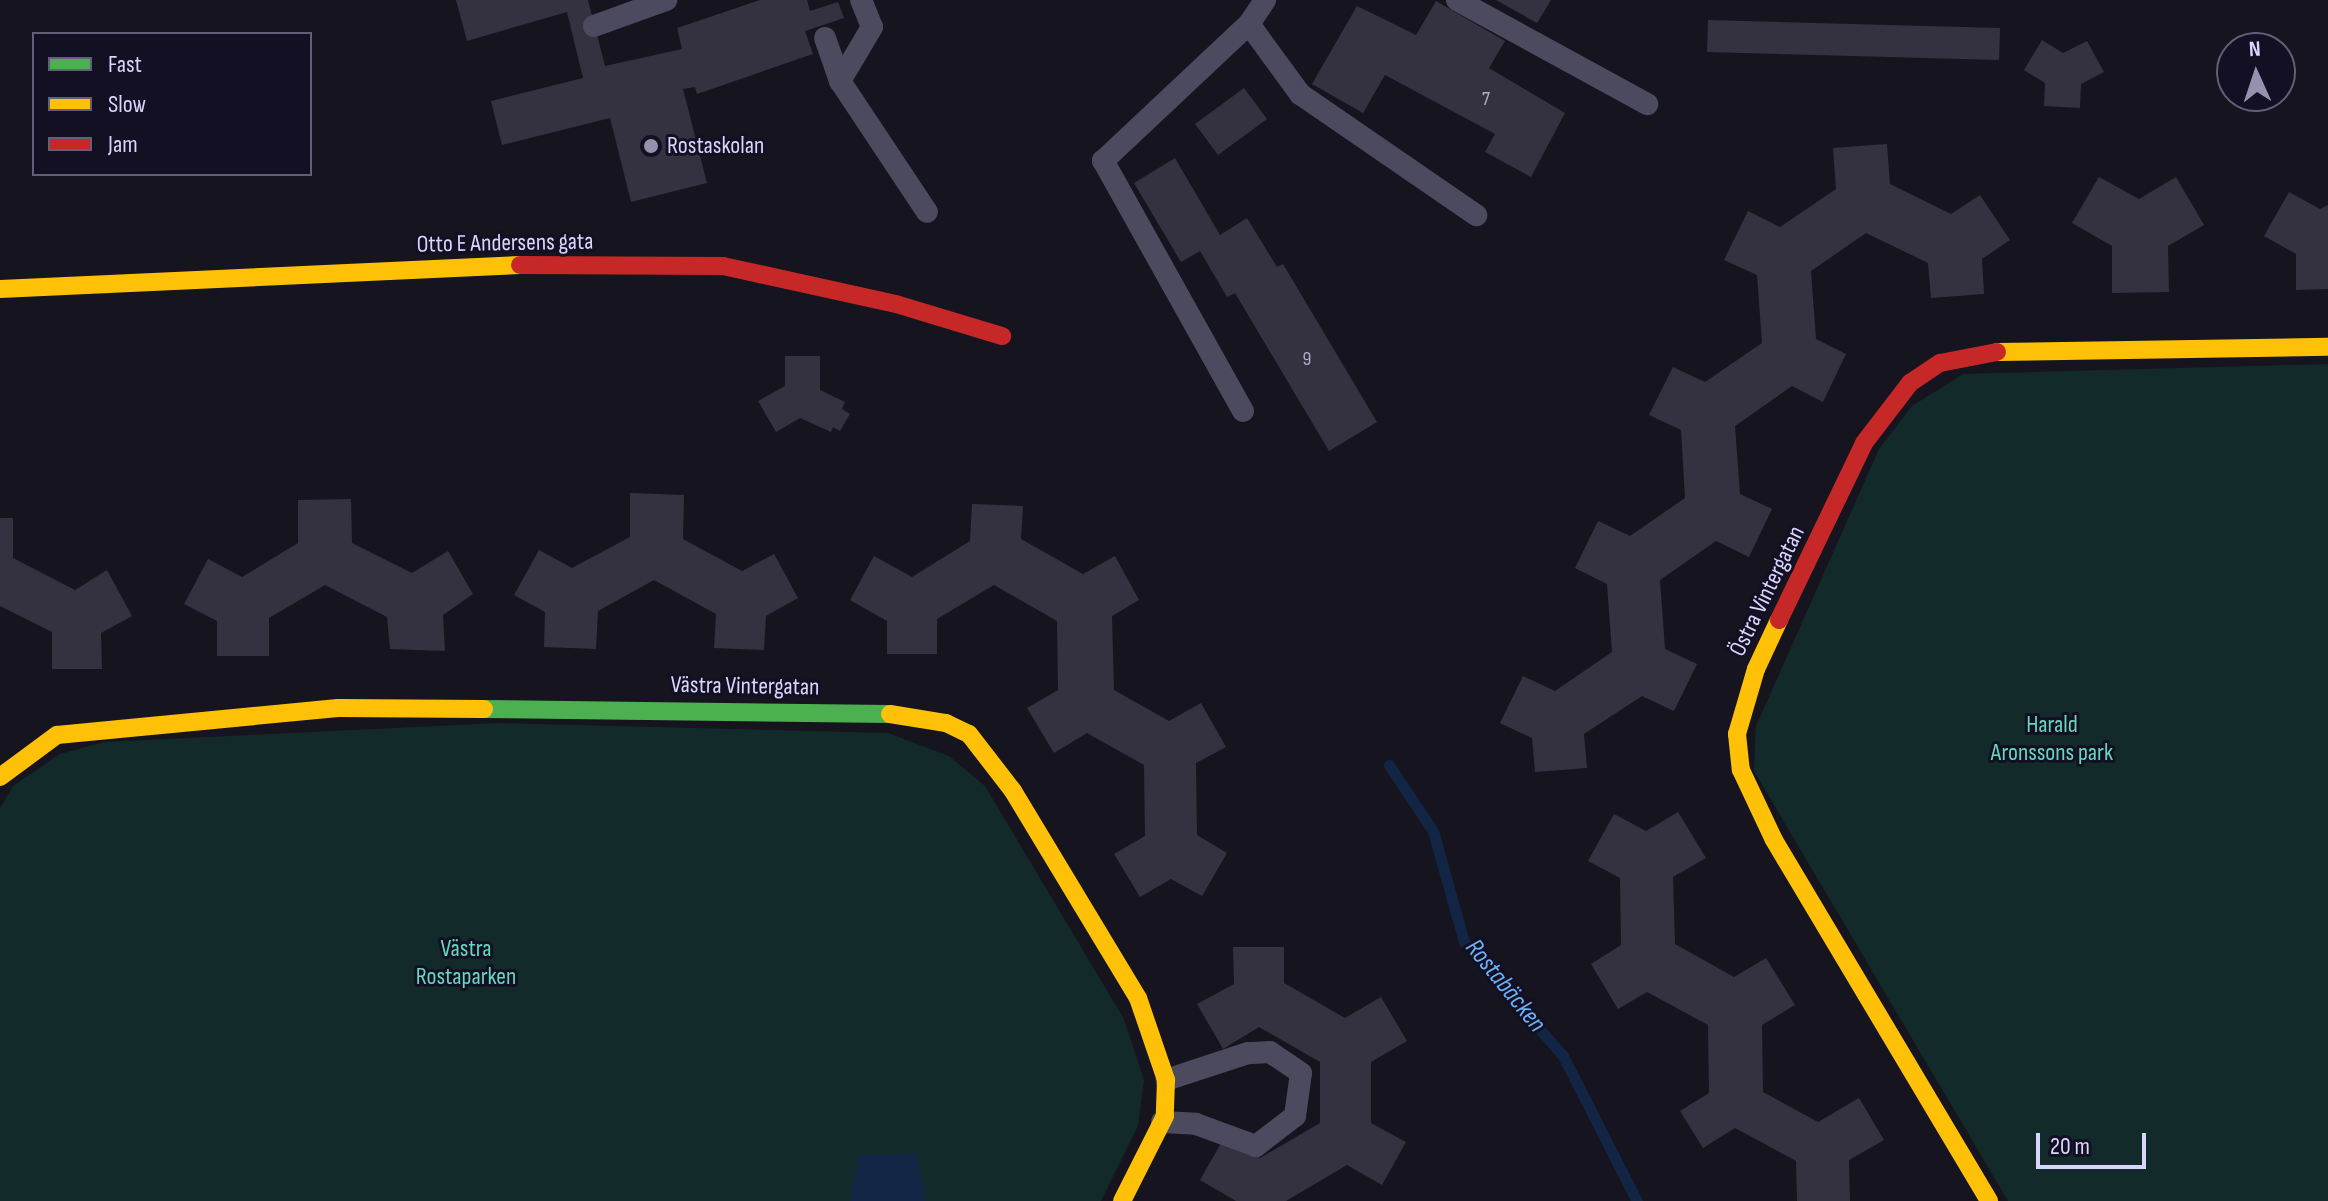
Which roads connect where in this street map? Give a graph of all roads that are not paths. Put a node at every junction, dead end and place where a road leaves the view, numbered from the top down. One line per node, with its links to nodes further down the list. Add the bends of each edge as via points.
1 (666, 0): 6 (lane)
2 (861, 0): 8 (lane, via 872,27)
3 (1265, 0): 5 (lane)
4 (1457, 0): 9 (lane)
5 (1249, 24): 11 (lane, via 1300,94); 15 (lane, via 1103,161)
6 (594, 26)
7 (825, 38): 8 (lane)
8 (840, 81): 10 (lane)
9 (1647, 104)
10 (927, 212)
11 (1476, 215)
12 (0, 289): 13 (street, Otto E Andersens gata, via 486,265 723,266 896,304)
13 (1002, 336)
14 (2328, 347): 20 (street, Östra Vintergatan, via 2024,350 1973,353 1940,363 1910,383 1864,443 1756,669 1737,734 1741,770 1774,840)
15 (1243, 411)
16 (0, 777): 17 (street, Västra Vintergatan, via 57,735 338,708 815,711 946,723 969,734 1013,791 1138,998)
17 (1166, 1080): 18 (street, Västra Vintergatan); 18 (lane, via 1248,1053 1270,1052 1301,1073 1295,1116 1256,1146 1196,1124)
18 (1162, 1122): 19 (street, Västra Vintergatan)
19 (1122, 1201)
20 (1989, 1201)

